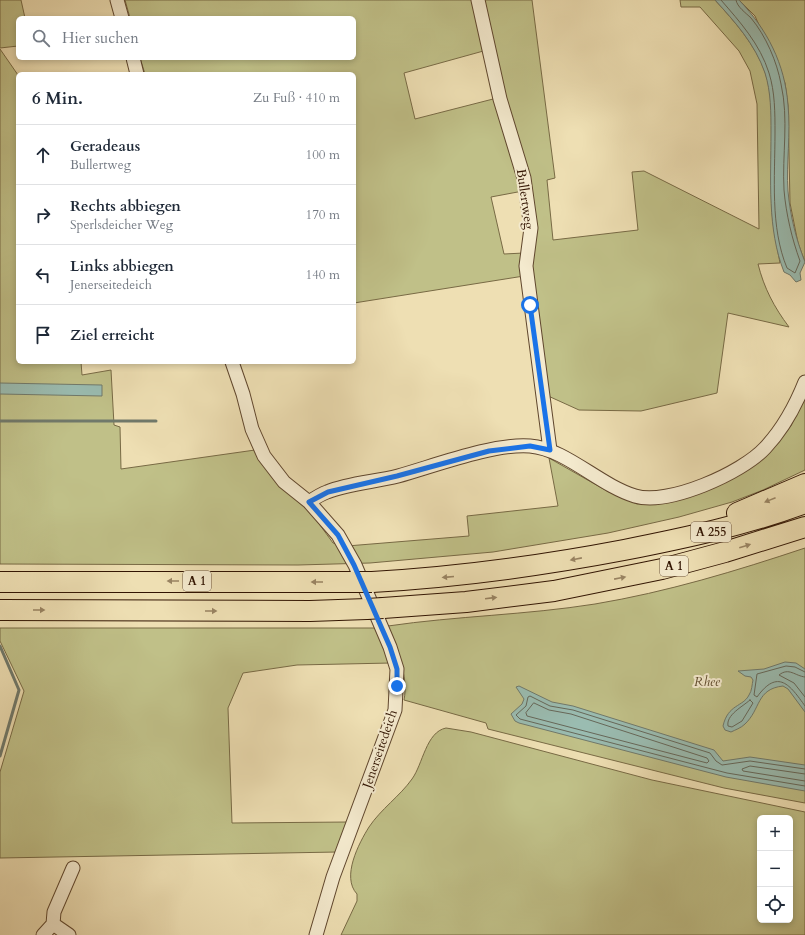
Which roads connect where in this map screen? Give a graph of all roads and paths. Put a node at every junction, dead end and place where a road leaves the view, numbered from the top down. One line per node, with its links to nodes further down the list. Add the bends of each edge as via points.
1 (117, 0): 3 (street)
2 (478, 0): 8 (street, Bullertweg, via 500,99 524,178 531,228 526,266)
3 (121, 16)
4 (133, 60): 5 (street)
5 (136, 72)
6 (233, 364): 10 (street, Jenerseitedeich, via 252,429 264,456 284,482)
7 (805, 382): 8 (street, via 785,424 764,450 743,466 690,490 666,497 637,497 610,486)
8 (550, 450): 10 (street, via 530,446 489,451 328,492)
9 (805, 484): 13 (highway, A 1, one-way to 13, via 742,511)
10 (309, 502): 20 (street, Jenerseitedeich, via 338,535 351,559 390,647 397,669 395,710 334,877)
11 (805, 503): 13 (highway, A 255, via 698,536)
12 (800, 528): 15 (highway, A 1, one-way to 12, via 310,611 466,602 554,591 662,569)
13 (615, 551): 14 (highway, A 1, one-way to 14, via 485,573 364,582)
14 (0, 582)
15 (0, 610)
16 (73, 868): 17 (street, via 54,912)
17 (53, 924): 18 (street); 19 (street)
18 (43, 935)
19 (69, 935)
20 (316, 935)

